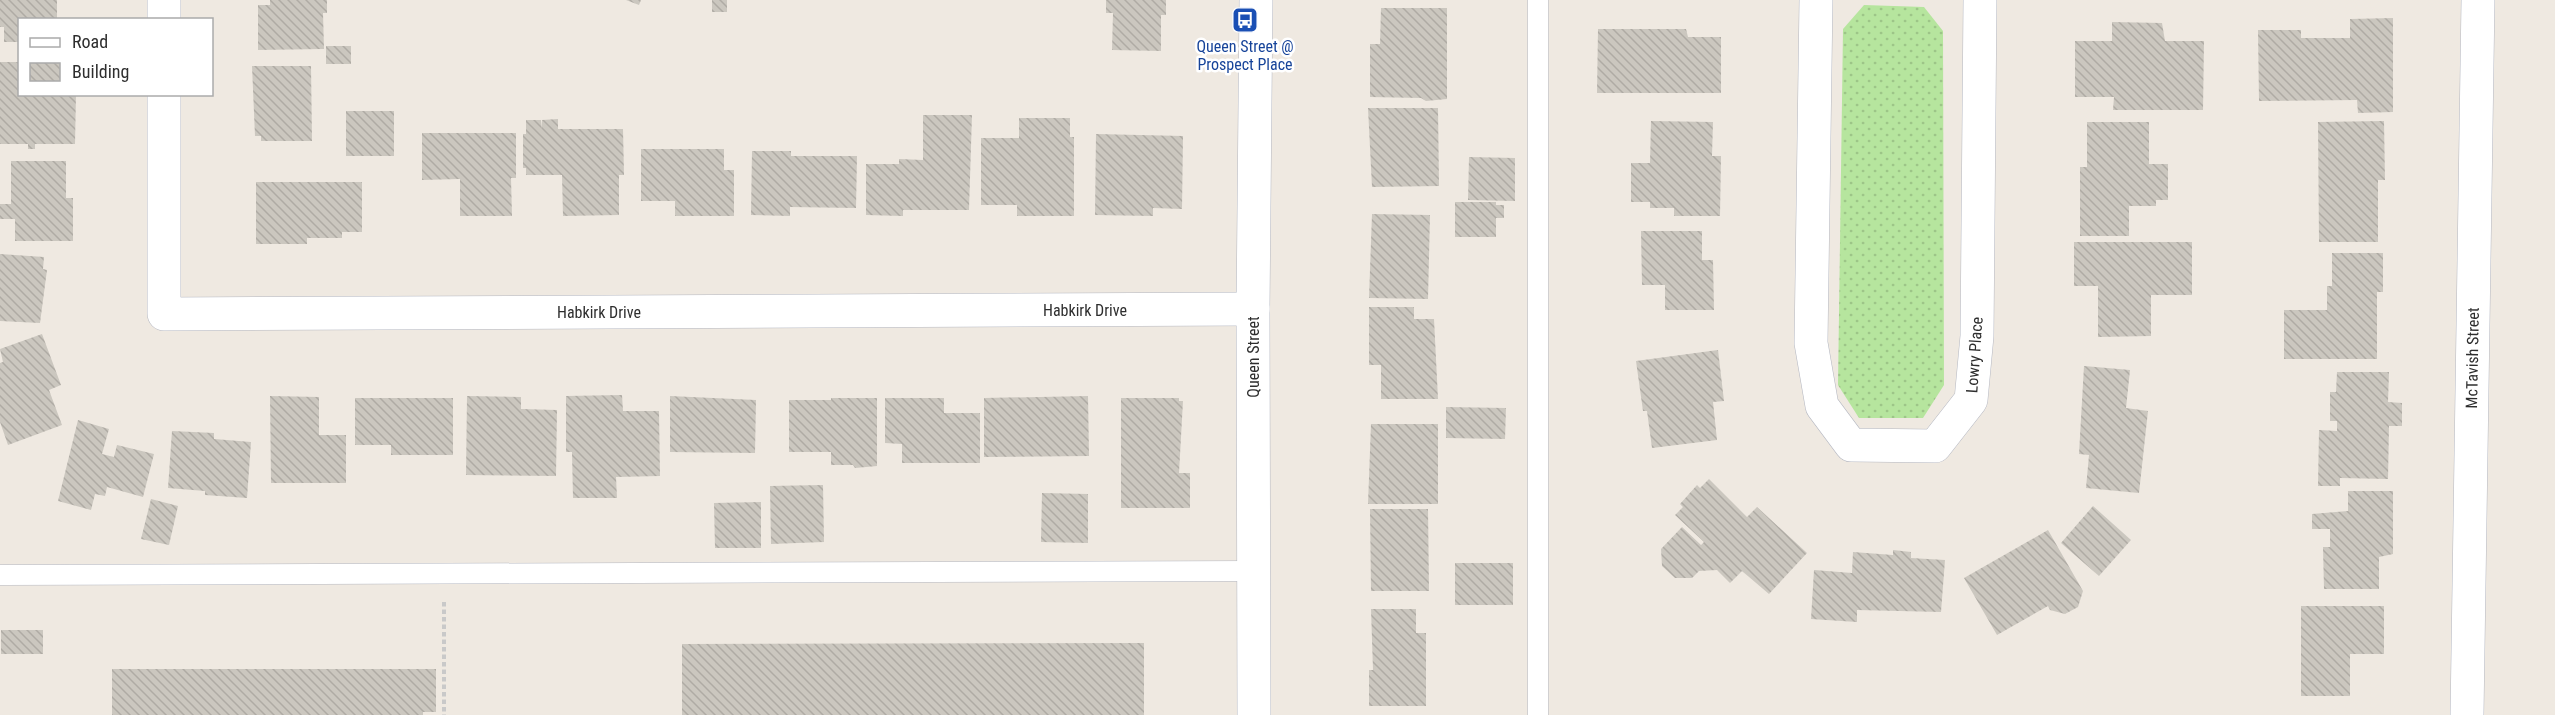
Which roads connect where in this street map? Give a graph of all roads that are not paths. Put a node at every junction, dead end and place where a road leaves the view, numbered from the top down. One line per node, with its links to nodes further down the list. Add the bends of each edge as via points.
1 (164, 0): 7 (street)
2 (1256, 0): 9 (street, Queen Street)
3 (1538, 0): 13 (lane)
4 (1816, 0): 5 (street, Lowry Place, via 1811,343 1822,406 1851,445 1935,446 1971,400 1977,336)
5 (1980, 0)
6 (2478, 0): 14 (street, McTavish Street)
7 (164, 18)
8 (164, 96): 9 (street, Habkirk Drive, via 164,314)
9 (1253, 309): 10 (street, Queen Street)
10 (1254, 571): 11 (lane); 12 (street, Queen Street)
11 (0, 575)
12 (1254, 715)
13 (1538, 715)
14 (2467, 715)

